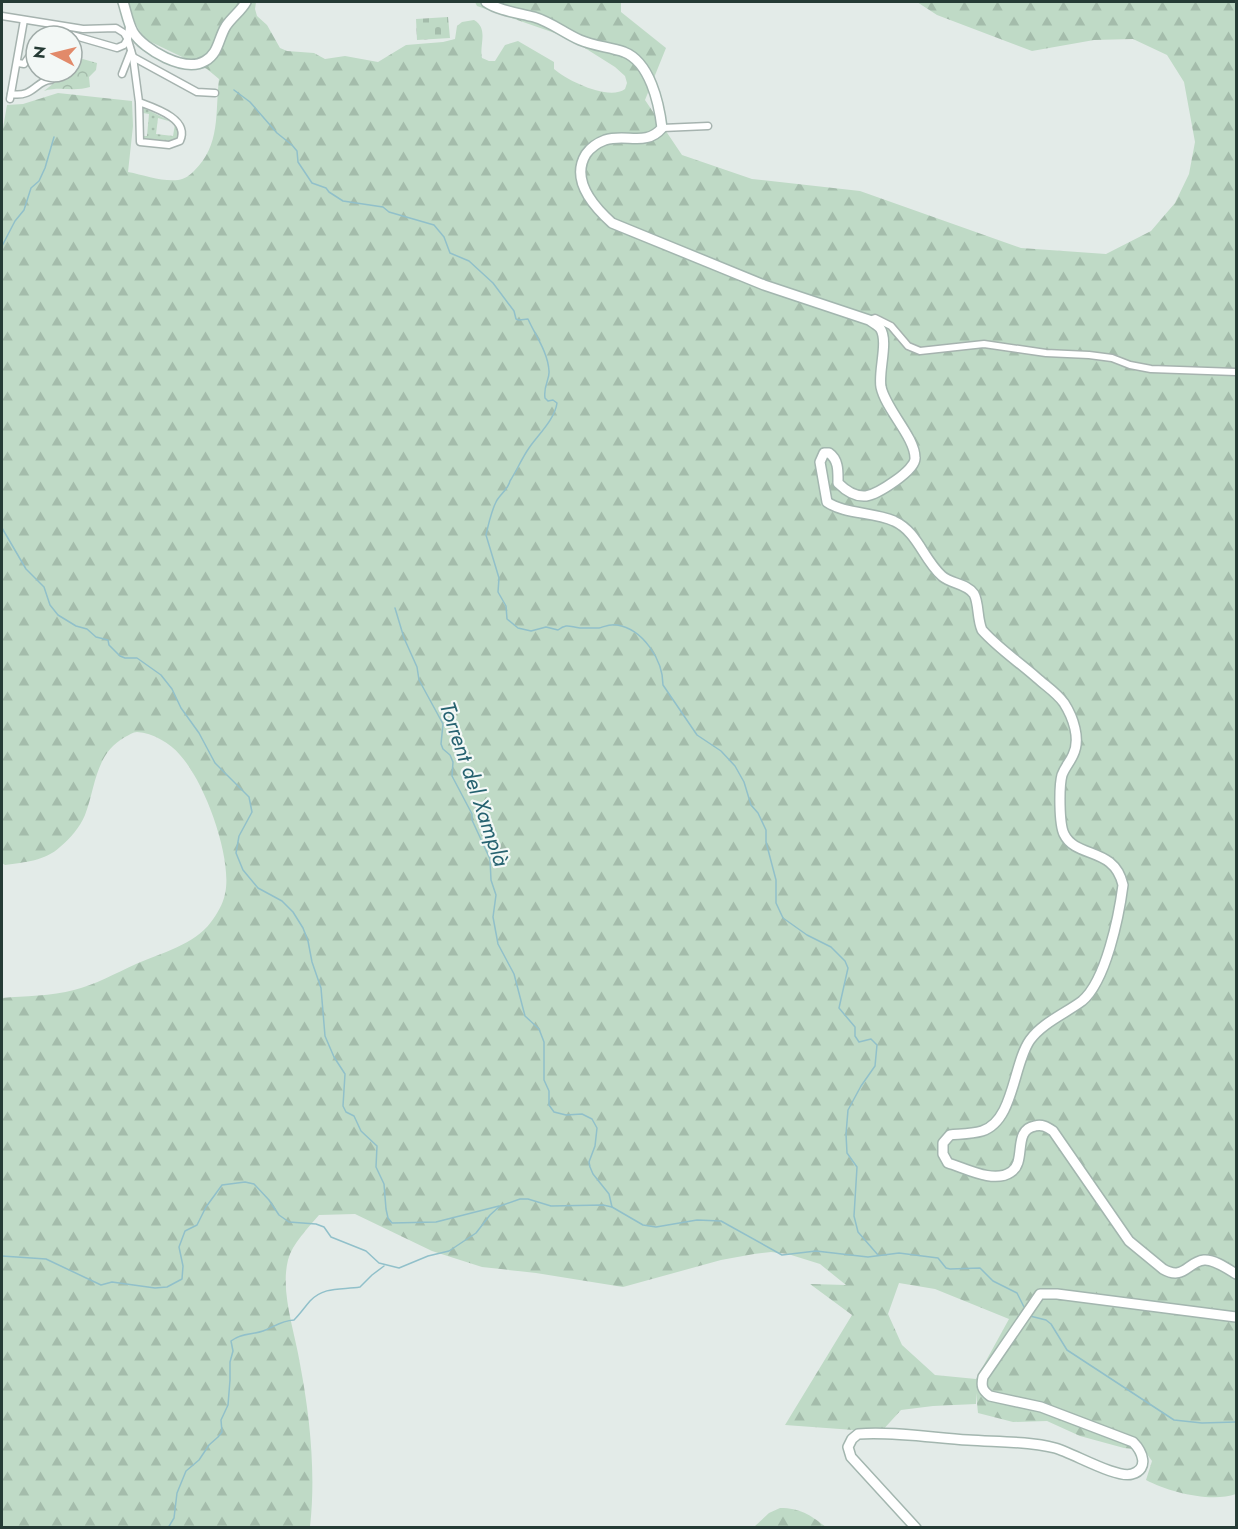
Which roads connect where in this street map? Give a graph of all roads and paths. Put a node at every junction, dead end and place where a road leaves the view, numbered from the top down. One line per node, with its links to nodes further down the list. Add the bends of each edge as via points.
1 (123, 2): 6 (street)
2 (246, 2): 6 (street, via 228,24 216,51 198,64 179,63 152,50 137,37)
3 (486, 2): 17 (street, via 548,22 579,40 637,59 658,103)
4 (2, 16): 5 (street)
5 (24, 20): 8 (street, via 84,29 116,28); 10 (street)
6 (130, 24): 8 (street)
7 (84, 38): 8 (street, via 117,48)
8 (128, 40): 9 (street)
9 (132, 54): 12 (street); 14 (street, via 197,92); 15 (street)
10 (18, 63): 11 (street); 13 (street, via 11,96 26,94)
11 (24, 64)
12 (122, 74)
13 (40, 84)
14 (215, 93)
15 (139, 102): 15 (street, via 179,123 183,130 180,141 169,145 140,142)
16 (708, 126): 17 (street)
17 (662, 128): 18 (street, via 649,138 605,140 588,152 581,164 585,192 607,218 624,229 764,285)
18 (868, 320): 19 (street, via 875,318 891,326 908,346 920,351 984,344 1112,358 1151,369); 20 (street, via 879,327 884,338 881,388 913,448 914,465 873,494 855,495 838,483 835,457 824,453 820,462 827,502 904,526 943,577 974,594 981,630 1062,701 1077,747 1061,777 1062,828 1072,844 1112,864 1123,885 1106,960 1092,991 1030,1040 1003,1112 992,1126 950,1135 943,1143 944,1154 948,1163 990,1176 1011,1173 1017,1167 1022,1135 1036,1125 1046,1126 1129,1240 1163,1269 1180,1273 1203,1260)
19 (1236, 372)
20 (1236, 1274)
21 (1236, 1317): 22 (street, via 1040,1294 983,1377 984,1392 1041,1407 1133,1442 1144,1461 1140,1470 1119,1475 1046,1446 858,1434 848,1446 851,1457)
22 (916, 1527)

